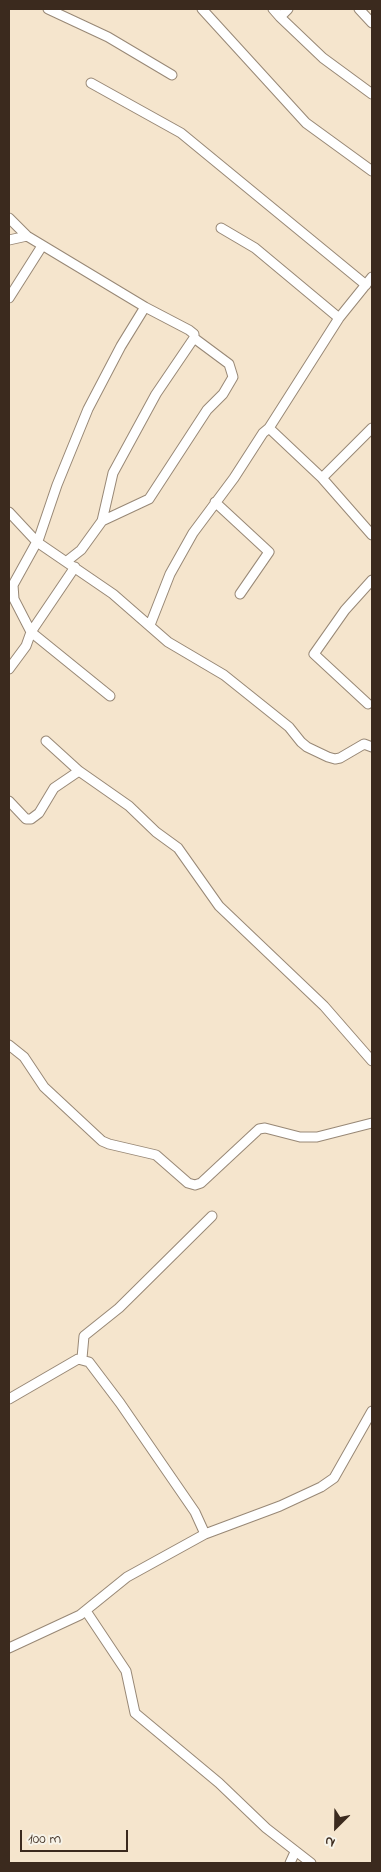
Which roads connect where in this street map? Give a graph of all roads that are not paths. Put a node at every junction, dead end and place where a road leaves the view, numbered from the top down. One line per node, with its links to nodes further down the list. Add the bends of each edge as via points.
1 (48, 9): 8 (street, via 108,37)
2 (202, 9): 11 (street, via 306,123)
3 (273, 9): 6 (street)
4 (288, 9): 6 (street)
5 (359, 9): 7 (street)
6 (280, 17): 10 (street, via 324,58)
7 (372, 22)
8 (172, 75)
9 (91, 83): 18 (street, via 181,133)
10 (372, 94)
11 (372, 171)
12 (9, 218): 14 (street)
13 (221, 228): 21 (street, via 255,248)
14 (27, 236): 15 (street); 16 (street)
15 (9, 240)
16 (42, 246): 19 (street); 20 (street)
17 (372, 277): 18 (street)
18 (366, 285): 21 (street)
19 (9, 298)
20 (145, 307): 22 (street, via 190,330); 30 (street, via 88,410)
21 (339, 318): 23 (street)
22 (194, 338): 28 (street, via 156,394 113,473); 28 (street, via 229,364 233,377 223,394 207,410 149,500)
23 (269, 428): 25 (street); 26 (street)
24 (372, 428): 25 (street)
25 (322, 478): 29 (street)
26 (215, 502): 34 (street, via 269,552); 35 (street, via 177,559 162,589)
27 (9, 512): 30 (street)
28 (102, 521): 31 (street, via 81,550)
29 (372, 535)
30 (36, 542): 31 (street); 36 (street, via 18,573 12,591)
31 (67, 561): 32 (street)
32 (75, 567): 35 (street); 36 (street)
33 (372, 580): 39 (street, via 345,610 314,654)
34 (240, 594)
35 (150, 625): 41 (street, via 168,642 224,675 317,753 340,758 364,744)
36 (31, 632): 37 (street, via 26,646); 38 (street)
37 (9, 669)
38 (110, 696)
39 (368, 704)
40 (46, 742): 42 (street)
41 (372, 747)
42 (78, 771): 43 (street, via 54,788 39,813 31,819 26,819); 45 (street, via 128,806 178,848 219,906 324,1006)
43 (9, 801)
44 (9, 1045): 46 (street, via 24,1057 44,1086 97,1137 109,1144 156,1155 188,1183 195,1185 260,1129 317,1137)
45 (372, 1061)
46 (372, 1124)
47 (212, 1216): 48 (street, via 119,1308 84,1336)
48 (82, 1358): 49 (street); 51 (street, via 89,1362 120,1403 195,1512)
49 (9, 1400)
50 (372, 1411): 51 (street, via 334,1478 280,1506)
51 (205, 1534): 52 (street, via 127,1577)
52 (86, 1611): 53 (street); 54 (street, via 126,1671 134,1713 219,1783)
53 (9, 1648)
54 (295, 1852): 55 (street); 56 (street)
55 (290, 1863)
56 (311, 1863)

